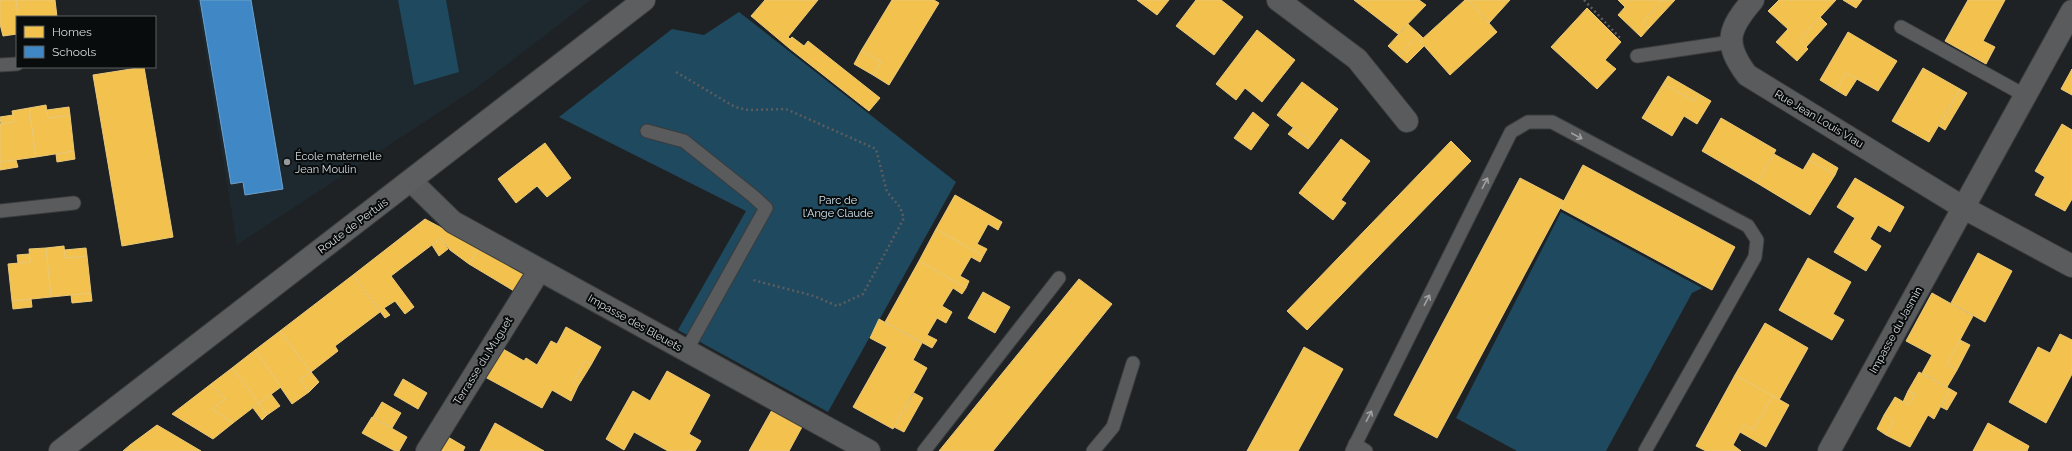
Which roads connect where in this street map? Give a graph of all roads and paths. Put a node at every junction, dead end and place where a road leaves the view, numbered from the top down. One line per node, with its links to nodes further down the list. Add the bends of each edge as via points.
1 (644, 0): 15 (main road, Route de Pertuis)
2 (1278, 0): 13 (street, via 1357,59)
3 (1584, 0): 8 (path)
4 (1753, 0): 7 (street, via 1737,18)
5 (2072, 12): 12 (street)
6 (1901, 27): 12 (lane)
7 (1731, 42): 8 (lane); 17 (street, Rue Jean Louis Viau, via 1735,59 1747,75)
8 (1637, 56)
9 (16, 64): 10 (lane)
10 (0, 65)
11 (676, 72): 21 (path, via 736,107 748,110 786,109 876,149 887,192 900,207 904,218 863,294 837,306 814,296)
12 (2026, 96): 17 (street)
13 (1407, 121)
14 (648, 132): 21 (lane, via 684,141 766,208)
15 (411, 181): 20 (street, Impasse des Bleuets, via 453,222); 26 (main road, Route de Pertuis)
16 (74, 203): 18 (lane)
17 (1964, 208): 19 (street, Rue Jean Louis Viau); 33 (street, Impasse du Jasmin)
18 (0, 211)
19 (2072, 266)
20 (539, 271): 23 (street, Impasse des Bleuets); 27 (street, Terrasse du Muguet)
21 (729, 274): 23 (lane)
22 (1059, 278): 29 (lane)
23 (686, 351): 28 (street, Impasse des Bleuets)
24 (1133, 363): 30 (lane, via 1113,427)
25 (1353, 448): 31 (lane); 32 (lane, one-way to 32, via 1511,132 1528,122 1552,122 1748,226 1757,240 1755,257)
26 (60, 451)
27 (427, 451)
28 (869, 451)
29 (924, 451)
30 (1093, 451)
31 (1366, 451)
32 (1645, 451)
33 (1829, 451)

